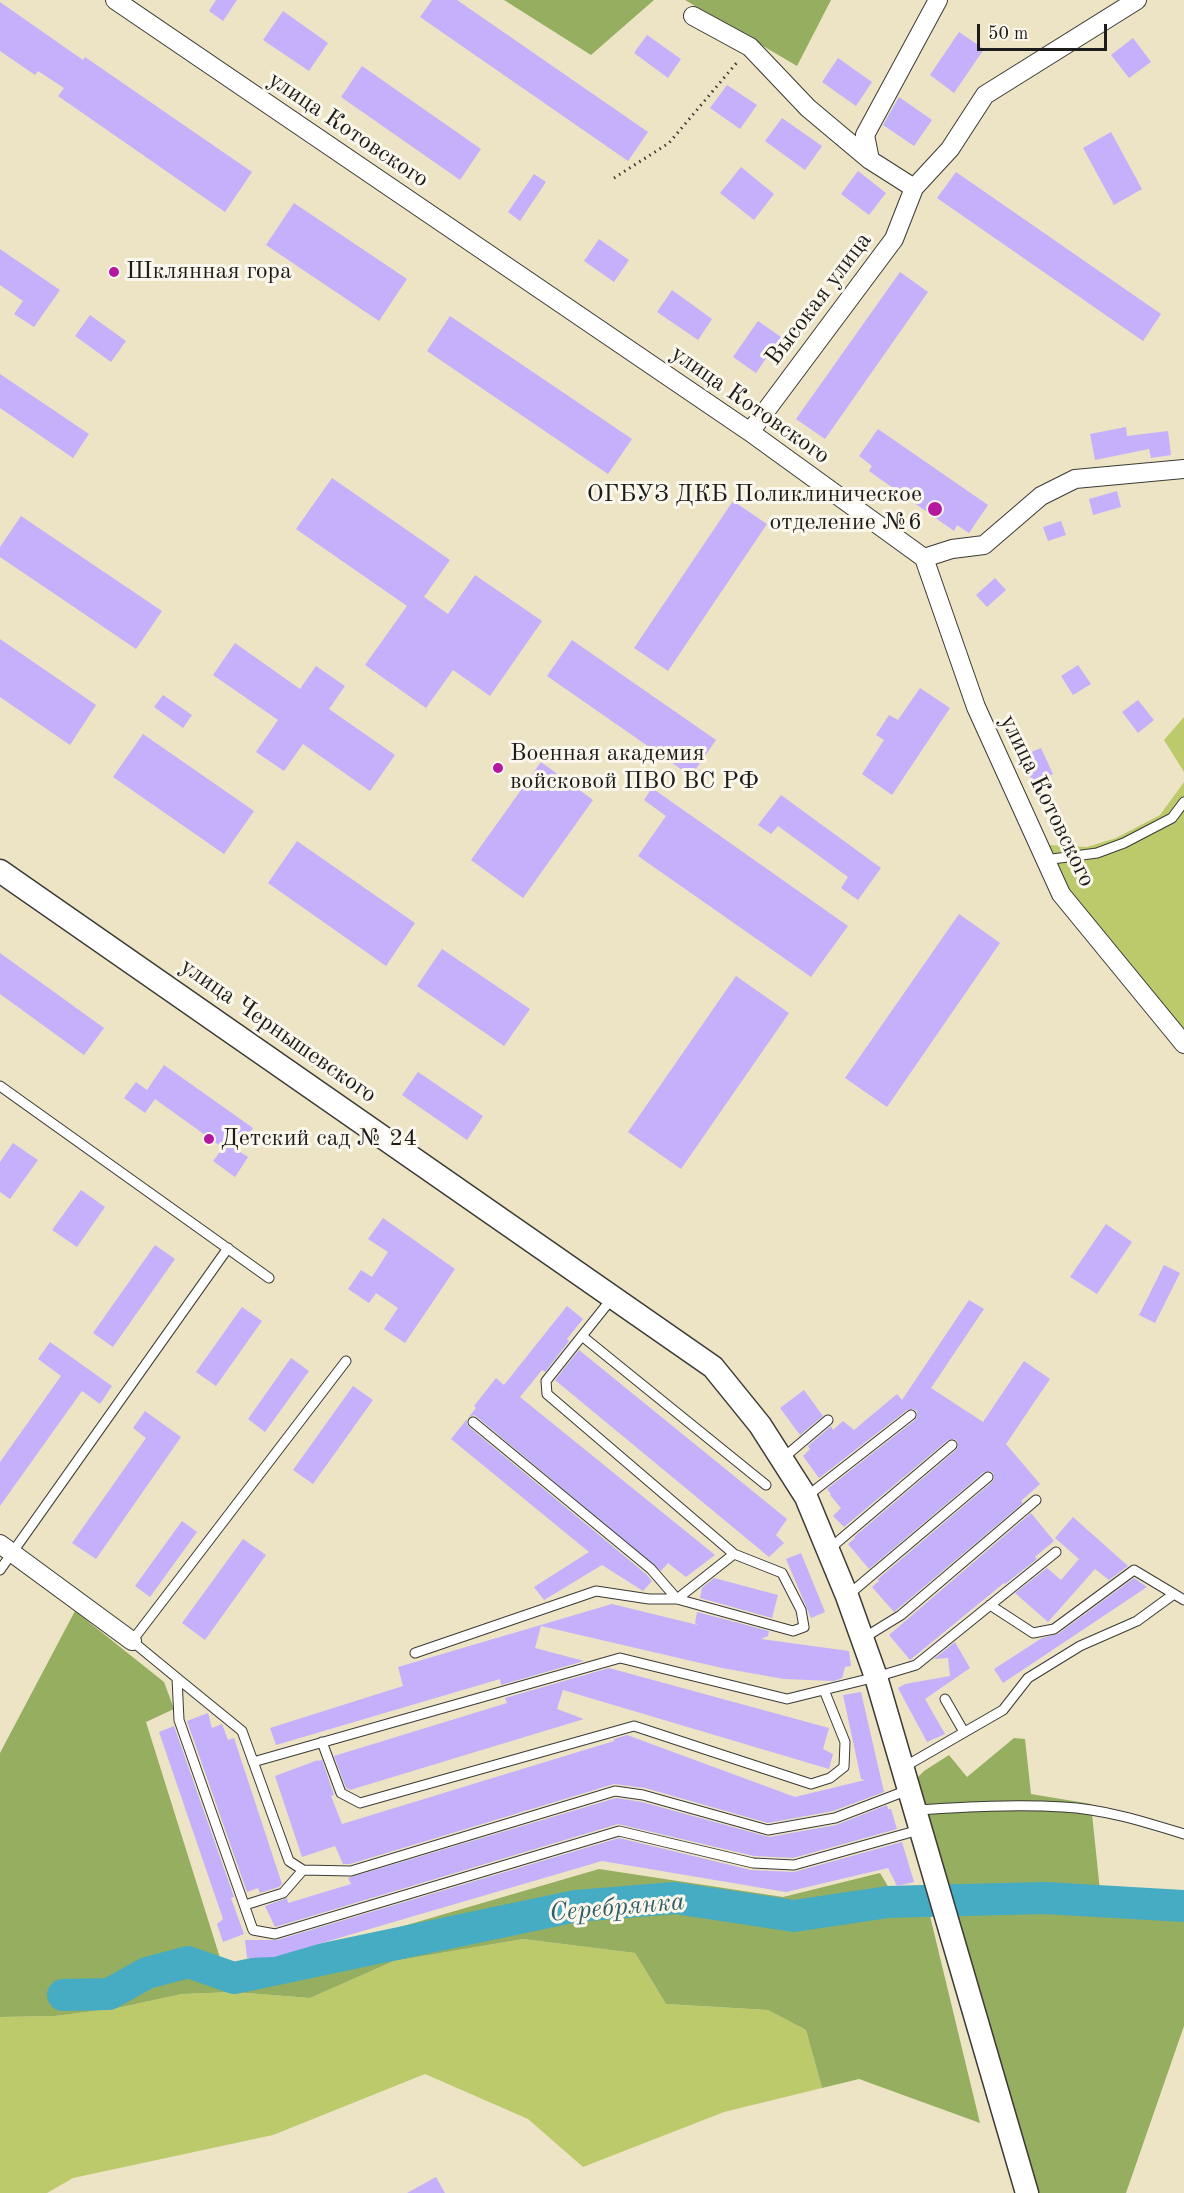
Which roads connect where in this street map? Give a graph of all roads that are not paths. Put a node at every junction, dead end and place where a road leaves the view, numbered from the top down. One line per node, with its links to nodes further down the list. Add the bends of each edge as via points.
1 (115, 0): 7 (street, улица Котовского)
2 (938, 0): 5 (street, via 866,135)
3 (1137, 0): 6 (street, Высокая улица, via 985,96 950,148)
4 (693, 16): 5 (street, via 750,47 808,108)
5 (870, 160): 6 (street)
6 (914, 188): 7 (street, Высокая улица, via 894,239)
7 (750, 432): 9 (street, улица Котовского)
8 (1184, 469): 9 (street, via 1075,479 1041,496 984,545)
9 (924, 558): 11 (street, улица Котовского, via 976,707)
10 (1184, 801): 11 (lane, via 1172,818 1124,843 1097,853)
11 (1045, 860): 13 (street, улица Котовского, via 1061,894)
12 (0, 871): 17 (street, улица Чернышевского)
13 (1184, 1044)
14 (0, 1086): 15 (lane)
15 (228, 1248): 16 (lane); 29 (lane)
16 (269, 1278)
17 (614, 1296): 18 (lane); 24 (street, улица Чернышевского, via 713,1367)
18 (582, 1336): 26 (lane); 32 (lane, via 546,1382 547,1394)
19 (346, 1361): 40 (lane)
20 (910, 1415): 27 (lane)
21 (828, 1420): 24 (lane)
22 (473, 1422): 36 (lane, via 651,1569)
23 (952, 1445): 30 (lane)
24 (782, 1459): 27 (street, улица Чернышевского)
25 (988, 1478): 35 (lane)
26 (766, 1485)
27 (806, 1497): 30 (street, улица Чернышевского)
28 (1036, 1500): 39 (lane, via 901,1615)
29 (7, 1548): 33 (lane); 40 (street)
30 (828, 1550): 35 (street, улица Чернышевского)
31 (1056, 1552): 38 (lane)
32 (734, 1554): 36 (lane); 36 (lane, via 782,1573 801,1610 804,1627 793,1631)
33 (0, 1570)
34 (1174, 1594): 37 (lane); 38 (lane, via 1134,1570 1054,1629 1033,1633); 46 (lane, via 1137,1621 1080,1646 1028,1678 1003,1710)
35 (847, 1596): 39 (street, улица Чернышевского)
36 (677, 1599): 41 (lane, via 596,1591)
37 (1184, 1600)
38 (990, 1605): 42 (lane, via 916,1665)
39 (862, 1639): 42 (street, улица Чернышевского)
40 (132, 1641): 43 (lane)
41 (415, 1653)
42 (876, 1677): 44 (lane); 49 (street, улица Чернышевского)
43 (177, 1678): 48 (lane, via 242,1731); 53 (lane, via 179,1720)
44 (824, 1690): 47 (lane, via 787,1699 620,1658); 47 (lane, via 845,1742 844,1767 830,1778 811,1784 634,1726 360,1803 341,1794)
45 (945, 1699): 46 (lane)
46 (964, 1732): 49 (lane)
47 (322, 1742): 48 (lane)
48 (253, 1762): 52 (lane, via 289,1861)
49 (902, 1768): 50 (street, улица Чернышевского)
50 (916, 1817): 51 (lane, via 990,1805 1066,1807 1137,1820); 52 (lane, via 835,1818 768,1830 643,1795 615,1791 351,1872); 53 (lane, via 794,1865 753,1863 619,1831 275,1934 253,1930); 54 (street, улица Чернышевского)
51 (1184, 1834)
52 (303, 1870): 53 (lane, via 282,1893)
53 (244, 1905)
54 (1027, 2193)

